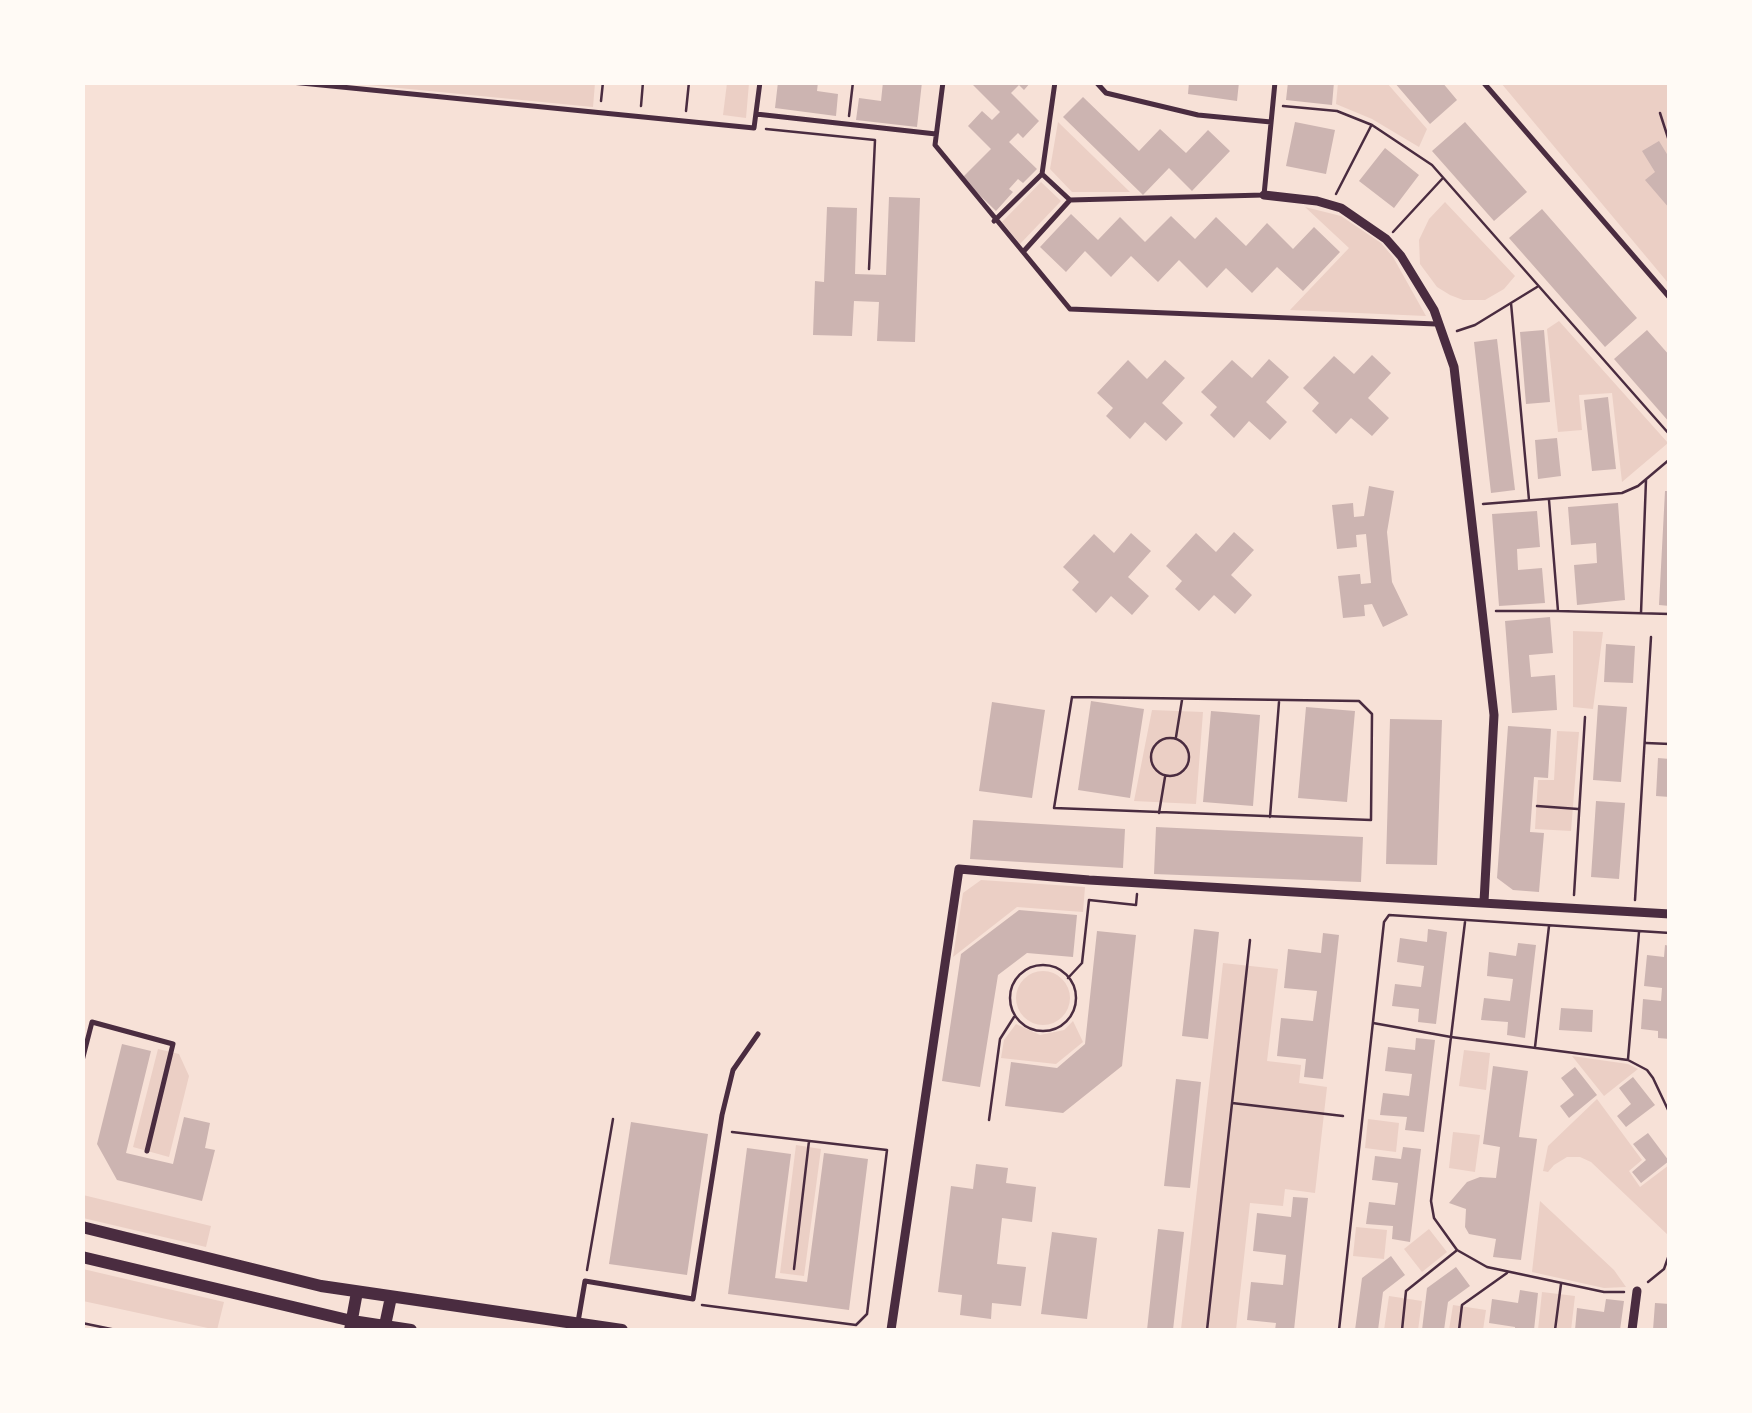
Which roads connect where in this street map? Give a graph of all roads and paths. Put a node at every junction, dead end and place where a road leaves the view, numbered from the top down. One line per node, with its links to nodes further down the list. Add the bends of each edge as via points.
1 (292, 82): 13 (lane)
2 (603, 82): 13 (path)
3 (644, 82): 16 (path)
4 (689, 82): 17 (path)
5 (760, 82): 15 (lane)
6 (853, 82): 19 (path)
7 (943, 82): 24 (lane)
8 (1055, 82): 26 (lane)
9 (1096, 82): 18 (lane, via 1106,93 1198,115)
10 (1275, 82): 12 (lane)
11 (1482, 82): 36 (lane)
12 (1272, 106): 18 (lane); 20 (path, via 1337,111)
13 (600, 113): 16 (lane)
14 (1660, 113): 22 (path)
15 (756, 114): 19 (lane); 23 (lane)
16 (639, 117): 17 (lane)
17 (685, 121): 23 (lane)
18 (1271, 122): 28 (lane)
19 (848, 124): 24 (lane)
20 (1372, 125): 27 (path); 30 (path)
21 (1670, 126): 22 (path)
22 (1663, 127): 25 (path)
23 (754, 128): 34 (path, via 875,140)
24 (936, 134): 31 (lane, via 935,145)
25 (1670, 144)
26 (1042, 174): 29 (lane); 31 (lane)
27 (1443, 178): 32 (path); 35 (path)
28 (1264, 195): 29 (lane); 30 (street)
29 (1070, 200): 33 (lane)
30 (1330, 205): 32 (street)
31 (994, 220): 33 (lane)
32 (1386, 239): 38 (street)
33 (1022, 252): 38 (lane, via 1070,309)
34 (869, 269)
35 (1538, 286): 37 (path); 40 (path)
36 (1670, 298)
37 (1511, 303): 39 (path); 44 (path)
38 (1440, 324): 39 (street)
39 (1443, 336): 45 (street, via 1454,367)
40 (1670, 434)
41 (1670, 459): 42 (path)
42 (1646, 478): 43 (path, via 1622,493); 48 (path)
43 (1549, 499): 44 (path); 46 (path)
44 (1529, 501): 45 (path)
45 (1472, 505): 47 (street)
46 (1558, 611): 47 (path); 48 (path)
47 (1483, 612): 63 (street, via 1494,739)
48 (1641, 613): 49 (path)
49 (1670, 614)
50 (1652, 638): 55 (path)
51 (1182, 699): 52 (path); 54 (path); 60 (path, via 1072,697 1054,808)
52 (1279, 700): 61 (path); 61 (path, via 1359,702 1372,714 1371,820)
53 (1586, 717): 59 (path)
54 (1176, 738): 57 (path, via 1189,759 1184,770); 57 (path, via 1164,738 1151,751 1154,769)
55 (1645, 743): 56 (path); 65 (path)
56 (1670, 744)
57 (1165, 776): 60 (path)
58 (1536, 806): 59 (path)
59 (1580, 809): 64 (path)
60 (1159, 813): 61 (path)
61 (1270, 817)
62 (1138, 882): 63 (street); 72 (path, via 1136,905 1089,900 1082,962); 108 (street, via 958,868)
63 (1484, 902): 64 (street)
64 (1573, 908): 65 (street)
65 (1634, 912): 66 (street)
66 (1670, 914)
67 (1465, 918): 68 (path); 74 (path, via 1389,915); 76 (path)
68 (1550, 924): 69 (path); 77 (path)
69 (1639, 930): 70 (path); 78 (path)
70 (1670, 932)
71 (1250, 940): 80 (path)
72 (1068, 978): 73 (path, via 1050,966 1028,969 1013,984); 73 (path, via 1076,998 1061,1026 1031,1029)
73 (1015, 1016): 84 (path, via 1000,1039)
74 (1373, 1023): 76 (path); 110 (path)
75 (758, 1034): 85 (lane, via 733,1070)
76 (1451, 1037): 77 (path); 89 (path, via 1431,1201 1434,1218)
77 (1534, 1048): 78 (path)
78 (1628, 1060): 81 (path, via 1647,1070)
79 (82, 1061): 87 (lane, via 92,1022 173,1044)
80 (1232, 1103): 82 (path); 109 (path)
81 (1670, 1114)
82 (1344, 1116)
83 (613, 1119): 94 (path)
84 (988, 1120)
85 (719, 1130): 86 (path); 99 (lane)
86 (810, 1140): 92 (path); 99 (path, via 887,1150 867,1314 856,1325)
87 (147, 1151)
88 (82, 1227): 96 (main road)
89 (1457, 1250): 93 (path); 111 (path, via 1406,1292)
90 (1670, 1252): 97 (path, via 1664,1269)
91 (82, 1257): 102 (main road)
92 (794, 1269)
93 (1508, 1272): 95 (path); 112 (path, via 1462,1306)
94 (585, 1281): 99 (lane); 101 (lane)
95 (1561, 1283): 97 (path); 113 (path)
96 (356, 1292): 98 (main road); 102 (main road)
97 (1637, 1292): 114 (street)
98 (391, 1298): 101 (main road); 103 (main road)
99 (693, 1299)
100 (84, 1323): 104 (path); 105 (path)
101 (578, 1324): 107 (main road)
102 (351, 1326): 103 (main road)
103 (384, 1329): 106 (main road)
104 (84, 1330)
105 (116, 1330)
106 (411, 1330)
107 (622, 1330)
108 (890, 1330)
109 (1207, 1330)
110 (1339, 1330)
111 (1402, 1330)
112 (1459, 1330)
113 (1555, 1330)
114 (1632, 1330)

